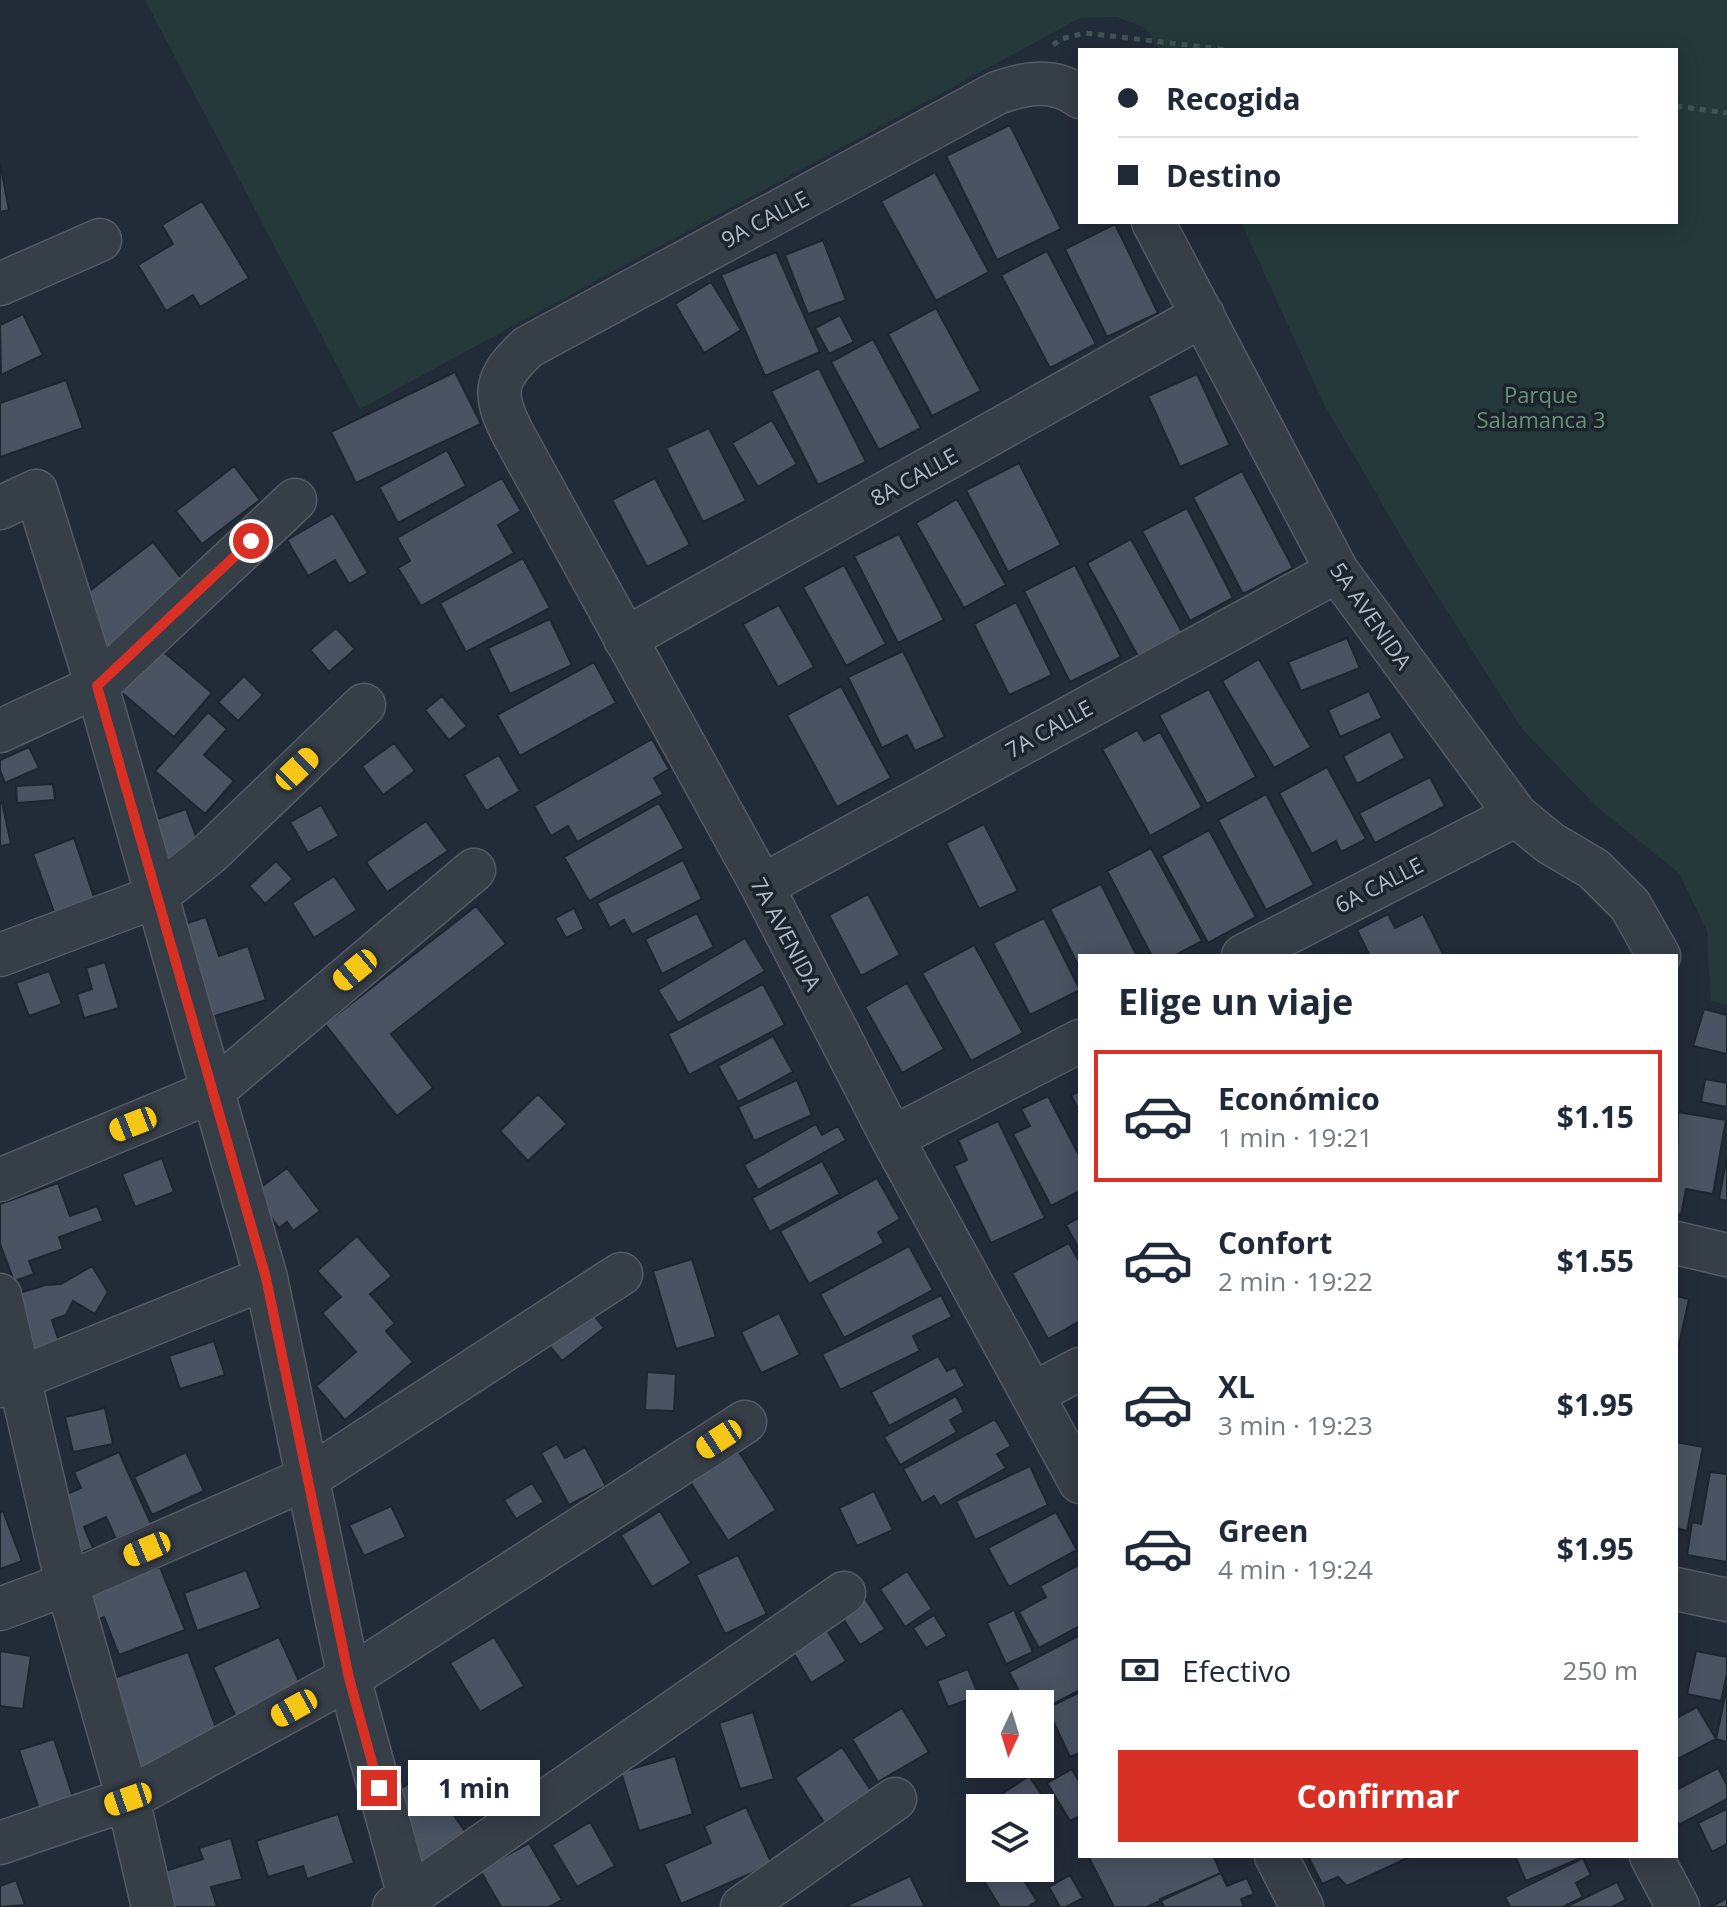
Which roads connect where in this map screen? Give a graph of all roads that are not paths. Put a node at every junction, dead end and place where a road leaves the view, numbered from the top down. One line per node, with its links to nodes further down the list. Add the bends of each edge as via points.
1 (1057, 88): 6 (street, 9A CALLE, via 1021,84 997,93 528,347)
2 (1154, 224): 5 (street, 5A AVENIDA)
3 (100, 240): 4 (street)
4 (0, 284)
5 (1203, 315): 9 (street, 5A AVENIDA); 10 (street, 8A CALLE)
6 (499, 385): 10 (street, 7A AVENIDA, via 501,411)
7 (295, 500): 11 (street)
8 (0, 508): 11 (street, via 36,491)
9 (1337, 571): 14 (street, 5A AVENIDA); 16 (street, 7A CALLE)
10 (625, 639): 16 (street, 7A AVENIDA)
11 (97, 686): 13 (street); 17 (street)
12 (364, 705): 17 (street, via 209,854)
13 (0, 731)
14 (1516, 815): 18 (street, 6A CALLE); 19 (street, 5A AVENIDA, via 1594,869 1630,905)
15 (474, 870): 22 (street)
16 (762, 886): 23 (street, 7A AVENIDA)
17 (155, 897): 20 (street); 22 (street)
18 (1247, 954)
19 (1658, 954)
20 (0, 955)
21 (1078, 1042): 23 (street)
22 (213, 1091): 24 (street); 28 (street)
23 (892, 1138): 32 (street, 7A AVENIDA)
24 (0, 1180)
25 (1678, 1243): 26 (street)
26 (1727, 1255)
27 (621, 1274): 34 (street)
28 (266, 1278): 31 (street); 34 (street)
29 (0, 1295): 31 (street)
30 (1078, 1370): 32 (street)
31 (10, 1382): 36 (street)
32 (1034, 1393): 35 (street, 7A AVENIDA)
33 (745, 1422): 41 (street)
34 (308, 1478): 36 (street); 41 (street)
35 (1078, 1478)
36 (67, 1584): 40 (street); 42 (street)
37 (1678, 1589): 39 (street)
38 (844, 1593): 47 (street)
39 (1727, 1600)
40 (0, 1609)
41 (349, 1678): 42 (street); 47 (street)
42 (128, 1799): 44 (street); 48 (street)
43 (895, 1799): 49 (street)
44 (0, 1843)
45 (1277, 1858): 50 (street)
46 (1652, 1858): 51 (street)
47 (405, 1904)
48 (153, 1907)
49 (742, 1907)
50 (1302, 1907)
51 (1678, 1907)

